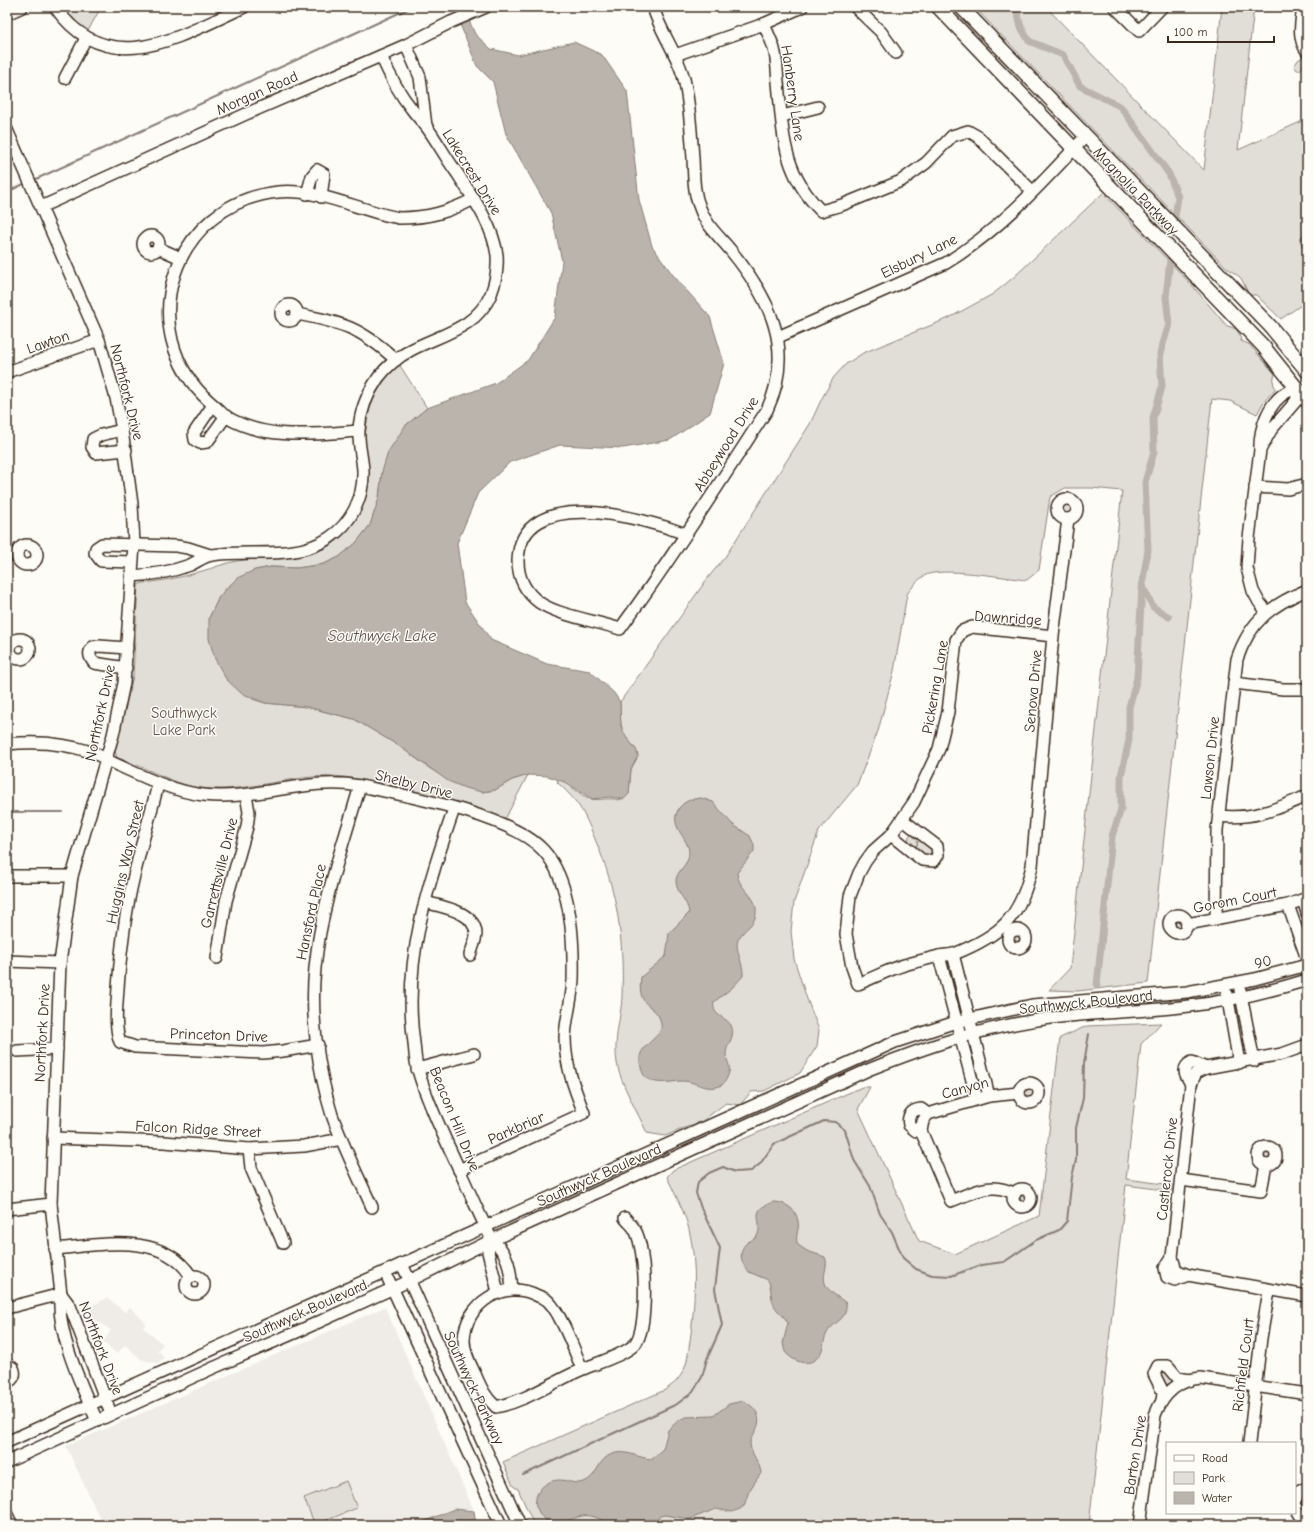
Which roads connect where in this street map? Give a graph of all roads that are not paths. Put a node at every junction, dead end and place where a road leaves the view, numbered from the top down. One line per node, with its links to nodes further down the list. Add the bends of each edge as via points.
1 (22, 7): 13 (street)
2 (55, 7): 15 (street, via 62,17)
3 (244, 7): 15 (street, via 164,43 129,48)
4 (486, 7): 16 (street, Morgan Road)
5 (653, 7): 19 (street, Abbeywood Drive)
6 (802, 7): 14 (street)
7 (855, 7): 18 (street, via 881,32)
8 (938, 7): 22 (main road, Magnolia Parkway)
9 (961, 7): 21 (main road, Magnolia Parkway)
10 (1115, 7): 11 (street, via 1139,31)
11 (1162, 7)
12 (1303, 7): 17 (street, via 1300,32 1303,46)
13 (7, 14)
14 (764, 24): 19 (street); 25 (street, Hanberry Lane, via 775,50)
15 (86, 38): 23 (street)
16 (406, 45): 20 (street, Morgan Road); 26 (street, Lakecrest Drive, via 420,78)
17 (1307, 51)
18 (896, 53)
19 (675, 55): 38 (street, Abbeywood Drive, via 684,79 694,187 700,209 706,221 745,268 761,292)
20 (381, 56): 26 (street, Lakecrest Drive, via 399,92); 34 (street, Morgan Road)
21 (1009, 57): 22 (main road); 28 (main road, Magnolia Parkway)
22 (998, 69): 29 (main road, Magnolia Parkway)
23 (65, 78)
24 (818, 107): 25 (street)
25 (782, 116): 30 (street, Hanberry Lane, via 782,131 797,180 822,211 842,206 901,180 922,166 952,136 968,131 982,140)
26 (426, 126): 33 (street, Lakecrest Drive)
27 (7, 130): 34 (street, Northfork Drive)
28 (1085, 137): 29 (street, Elsbury Lane); 41 (main road, Magnolia Parkway, via 1270,326)
29 (1074, 149): 30 (street, Elsbury Lane); 43 (main road, Magnolia Parkway)
30 (1032, 191): 38 (street, Elsbury Lane, via 978,241 946,263)
31 (307, 194): 32 (street); 32 (street, via 312,176 317,170 324,174); 36 (street, via 295,191 259,195 224,211 200,231)
32 (321, 197): 33 (street, via 384,215 414,218 440,214)
33 (474, 198): 40 (street, Lakecrest Drive, via 494,240 497,254 496,282 489,298 466,325 411,350)
34 (41, 207): 39 (street, Northfork Drive)
35 (158, 248): 36 (street)
36 (182, 258): 45 (street, via 171,287 168,314 171,337 186,376)
37 (297, 314): 40 (street, via 336,321 350,327 367,335)
38 (778, 336): 53 (street, Abbeywood Drive, via 779,373 767,410)
39 (98, 340): 42 (street, Lawton); 47 (street, Northfork Drive, via 116,398)
40 (396, 360): 48 (street, Lakecrest Drive, via 386,368 368,392)
41 (1307, 371)
42 (7, 372)
43 (1303, 385): 44 (main road, Magnolia Parkway); 51 (street, via 1287,391 1276,401 1263,425)
44 (1307, 401)
45 (212, 404): 46 (street); 46 (street, via 194,433 195,440 200,443 207,442)
46 (226, 416): 48 (street, via 253,427 288,434)
47 (122, 430): 49 (street, Northfork Drive); 49 (street, via 93,439 92,447 96,453 101,454)
48 (358, 431): 55 (street, Lakecrest Drive, via 363,469 361,494 353,514 337,532 320,544 294,551)
49 (126, 450): 54 (street, Northfork Drive)
50 (1307, 484): 51 (street, via 1288,489)
51 (1255, 487): 59 (street, via 1247,568 1253,591)
52 (1068, 519): 61 (street, Senova Drive)
53 (686, 534): 53 (street, Abbeywood Drive, via 653,522 576,512 555,514 527,532 518,559 518,572 523,584 539,602 620,629)
54 (134, 545): 55 (street, Lakecrest Drive, via 176,546); 56 (street, Northfork Drive); 56 (street, Lakecrest Drive, via 102,544 98,545 95,554 102,561)
55 (210, 555): 57 (street, Lakecrest Drive, via 173,571)
56 (132, 562): 57 (street, Northfork Drive)
57 (131, 576): 62 (street, Northfork Drive)
58 (1307, 590): 59 (street, Lawson Drive, via 1285,599)
59 (1267, 612): 64 (street, Lawson Drive, via 1248,632 1241,647)
60 (962, 631): 61 (street, Dawnridge, via 972,627); 74 (street, Pickering Lane, via 956,640 943,737 926,780)
61 (1053, 636): 84 (street, Senova Drive, via 1032,866 1027,888 1006,930)
62 (127, 648): 63 (street, Northfork Drive); 63 (street, via 99,646 93,647 90,653 94,663)
63 (126, 668): 67 (street, Northfork Drive)
64 (1234, 683): 65 (street, via 1284,689); 73 (street, Lawson Drive)
65 (1307, 688)
66 (7, 744): 67 (street, Shelby Drive, via 40,742 63,745 92,752)
67 (106, 759): 68 (street, Shelby Drive); 77 (street, Northfork Drive)
68 (158, 784): 70 (street, Shelby Drive, via 202,795); 103 (street, Huggins Way Street, via 136,864 126,916 116,1022)
69 (360, 786): 70 (street, Shelby Drive, via 319,783); 72 (street, Shelby Drive); 104 (street, Hansford Place, via 328,897 316,953 314,1008)
70 (246, 795): 87 (street, Garrettsville Drive, via 249,812 247,827 226,901)
71 (1307, 796): 73 (street, via 1250,817)
72 (454, 809): 79 (street, Beacon Hill Drive); 117 (street, Shelby Drive, via 502,823 524,834 543,850 558,876 568,907 574,948 565,1037 566,1052 572,1080)
73 (1219, 816): 82 (street, Lawson Drive)
74 (903, 820): 75 (street, Pickering Lane); 75 (street, via 937,846 938,855 934,861 922,860)
75 (891, 835): 86 (street, Pickering Lane, via 865,862 850,896 846,934 858,984 903,966)
76 (7, 876): 77 (street)
77 (72, 876): 90 (street, Northfork Drive)
78 (1305, 899): 80 (street, Gorom Court); 81 (street, Gorom Court)
79 (425, 902): 85 (street, via 462,914 471,920 476,934); 111 (street, Beacon Hill Drive, via 415,939 410,978 410,1017)
80 (1288, 905): 82 (street, Gorom Court); 88 (street, Gorom Court)
81 (1307, 914)
82 (1216, 919): 83 (street, Gorom Court)
83 (1187, 924)
84 (953, 954): 86 (street); 99 (street)
85 (470, 955)
86 (939, 956): 100 (street)
87 (217, 958)
88 (1307, 959)
89 (7, 961): 90 (street)
90 (60, 963): 106 (street, Northfork Drive)
91 (1307, 965): 93 (street, 90)
92 (1307, 980): 96 (street, 90)
93 (1239, 983): 94 (street, 90); 96 (street)
94 (1225, 986): 95 (street, Southwyck Boulevard); 97 (street)
95 (1187, 992): 98 (street); 99 (street, Southwyck Boulevard, via 1032,1005)
96 (1242, 997): 97 (street, 90); 109 (street)
97 (1228, 1000): 98 (street, Southwyck Boulevard); 110 (street)
98 (1189, 1006): 101 (street, Southwyck Boulevard, via 1050,1018)
99 (969, 1019): 100 (street, Southwyck Boulevard); 101 (street)
100 (956, 1022): 102 (street); 118 (street, Southwyck Boulevard, via 871,1052)
101 (973, 1033): 102 (street, Southwyck Boulevard); 115 (street)
102 (960, 1036): 116 (street); 121 (street, Southwyck Boulevard, via 868,1070)
103 (120, 1042): 104 (street, Princeton Drive, via 135,1047 252,1053 283,1052)
104 (318, 1045): 120 (street, Hansford Place, via 326,1092)
105 (1307, 1045): 109 (street)
106 (57, 1048): 107 (street); 119 (street, Northfork Drive)
107 (17, 1051)
108 (474, 1054): 111 (street)
109 (1254, 1061): 110 (street)
110 (1240, 1063): 112 (street)
111 (417, 1069): 124 (street, Beacon Hill Drive)
112 (1201, 1071): 113 (street, Castlerock Drive); 113 (street, Castlerock Drive, via 1192,1062 1187,1064 1184,1074)
113 (1191, 1084): 125 (street, Castlerock Drive)
114 (1019, 1093): 115 (street, Canyon)
115 (989, 1096): 116 (street, Canyon)
116 (977, 1099): 126 (street, Canyon, via 924,1122 951,1201 993,1187 1005,1188)
117 (584, 1113): 124 (street, Parkbriar)
118 (693, 1132): 121 (street); 131 (street, Southwyck Boulevard)
119 (53, 1138): 122 (street, Falcon Ridge Street, via 164,1142); 127 (street, Northfork Drive)
120 (342, 1139): 122 (street, Falcon Ridge Street, via 304,1146); 128 (street, Hansford Place)
121 (699, 1147): 132 (street, Southwyck Boulevard)
122 (249, 1149): 133 (street, via 251,1168)
123 (1266, 1165): 125 (street, via 1261,1191)
124 (459, 1170): 131 (street, Beacon Hill Drive)
125 (1181, 1180): 135 (street, Castlerock Drive)
126 (1015, 1194)
127 (51, 1204): 129 (street); 134 (street, Northfork Drive)
128 (372, 1207)
129 (7, 1209)
130 (625, 1218): 155 (street, via 635,1229 640,1245 644,1287 642,1327 635,1343 615,1356)
131 (485, 1226): 132 (street, Beacon Hill Drive); 137 (street, Southwyck Boulevard)
132 (492, 1240): 136 (street, Beacon Hill Drive, via 502,1248); 138 (street, via 488,1252); 142 (street, Southwyck Boulevard)
133 (283, 1243)
134 (55, 1249): 141 (street, via 111,1244 151,1247 174,1257 184,1265); 147 (street, Northfork Drive)
135 (1172, 1256): 140 (street, Castlerock Drive, via 1176,1270); 140 (street, Castlerock Drive, via 1165,1268 1167,1277 1175,1280)
136 (508, 1263): 138 (street); 144 (street, Beacon Hill Drive)
137 (402, 1264): 139 (street, Southwyck Boulevard); 142 (street, Southwyck Parkway)
138 (492, 1269): 146 (street)
139 (385, 1272): 143 (street); 150 (street, Southwyck Boulevard)
140 (1188, 1275): 145 (street)
141 (191, 1276)
142 (409, 1281): 143 (street, Southwyck Boulevard); 164 (street, Southwyck Parkway)
143 (393, 1288): 151 (street, Southwyck Boulevard); 166 (street)
144 (512, 1289): 146 (street); 155 (street, via 530,1291 548,1301)
145 (1269, 1291): 148 (street); 158 (street, Richfield Court)
146 (498, 1292): 155 (street, via 481,1302 468,1320 464,1340 468,1359 486,1398 496,1407 510,1404)
147 (61, 1294): 149 (street); 160 (street, Northfork Drive, via 70,1306); 162 (street, Northfork Drive, via 59,1305 62,1324)
148 (1307, 1296)
149 (7, 1308)
150 (291, 1314): 151 (street); 152 (street, Southwyck Boulevard)
151 (299, 1331): 154 (street, Southwyck Boulevard)
152 (206, 1353): 154 (street); 160 (street, Southwyck Boulevard)
153 (7, 1364): 157 (street, via 13,1368 15,1374 12,1380)
154 (213, 1368): 163 (street, Southwyck Boulevard)
155 (582, 1369)
156 (1190, 1380): 158 (street, via 1213,1379); 161 (street, Barton Drive, via 1174,1388); 161 (street, via 1178,1378 1168,1366 1158,1366 1154,1374 1163,1392)
157 (7, 1382)
158 (1255, 1386): 159 (street); 168 (street, Richfield Court)
159 (1307, 1394)
160 (104, 1399): 162 (street, Southwyck Boulevard); 163 (street, Northfork Drive)
161 (1162, 1401): 176 (street, Barton Drive, via 1154,1420)
162 (90, 1405): 165 (street, Northfork Drive); 167 (street, Southwyck Boulevard)
163 (111, 1414): 165 (street, Southwyck Boulevard)
164 (470, 1416): 166 (street); 175 (street, Southwyck Parkway)
165 (97, 1421): 169 (street, Southwyck Boulevard)
166 (454, 1423): 174 (street)
167 (7, 1442)
168 (1249, 1442)
169 (7, 1462)
170 (1307, 1488): 171 (street, via 1300,1491)
171 (1296, 1498)
172 (1296, 1508): 173 (street, via 1300,1515)
173 (1307, 1518)
174 (501, 1525)
175 (520, 1525)
176 (1140, 1525)

